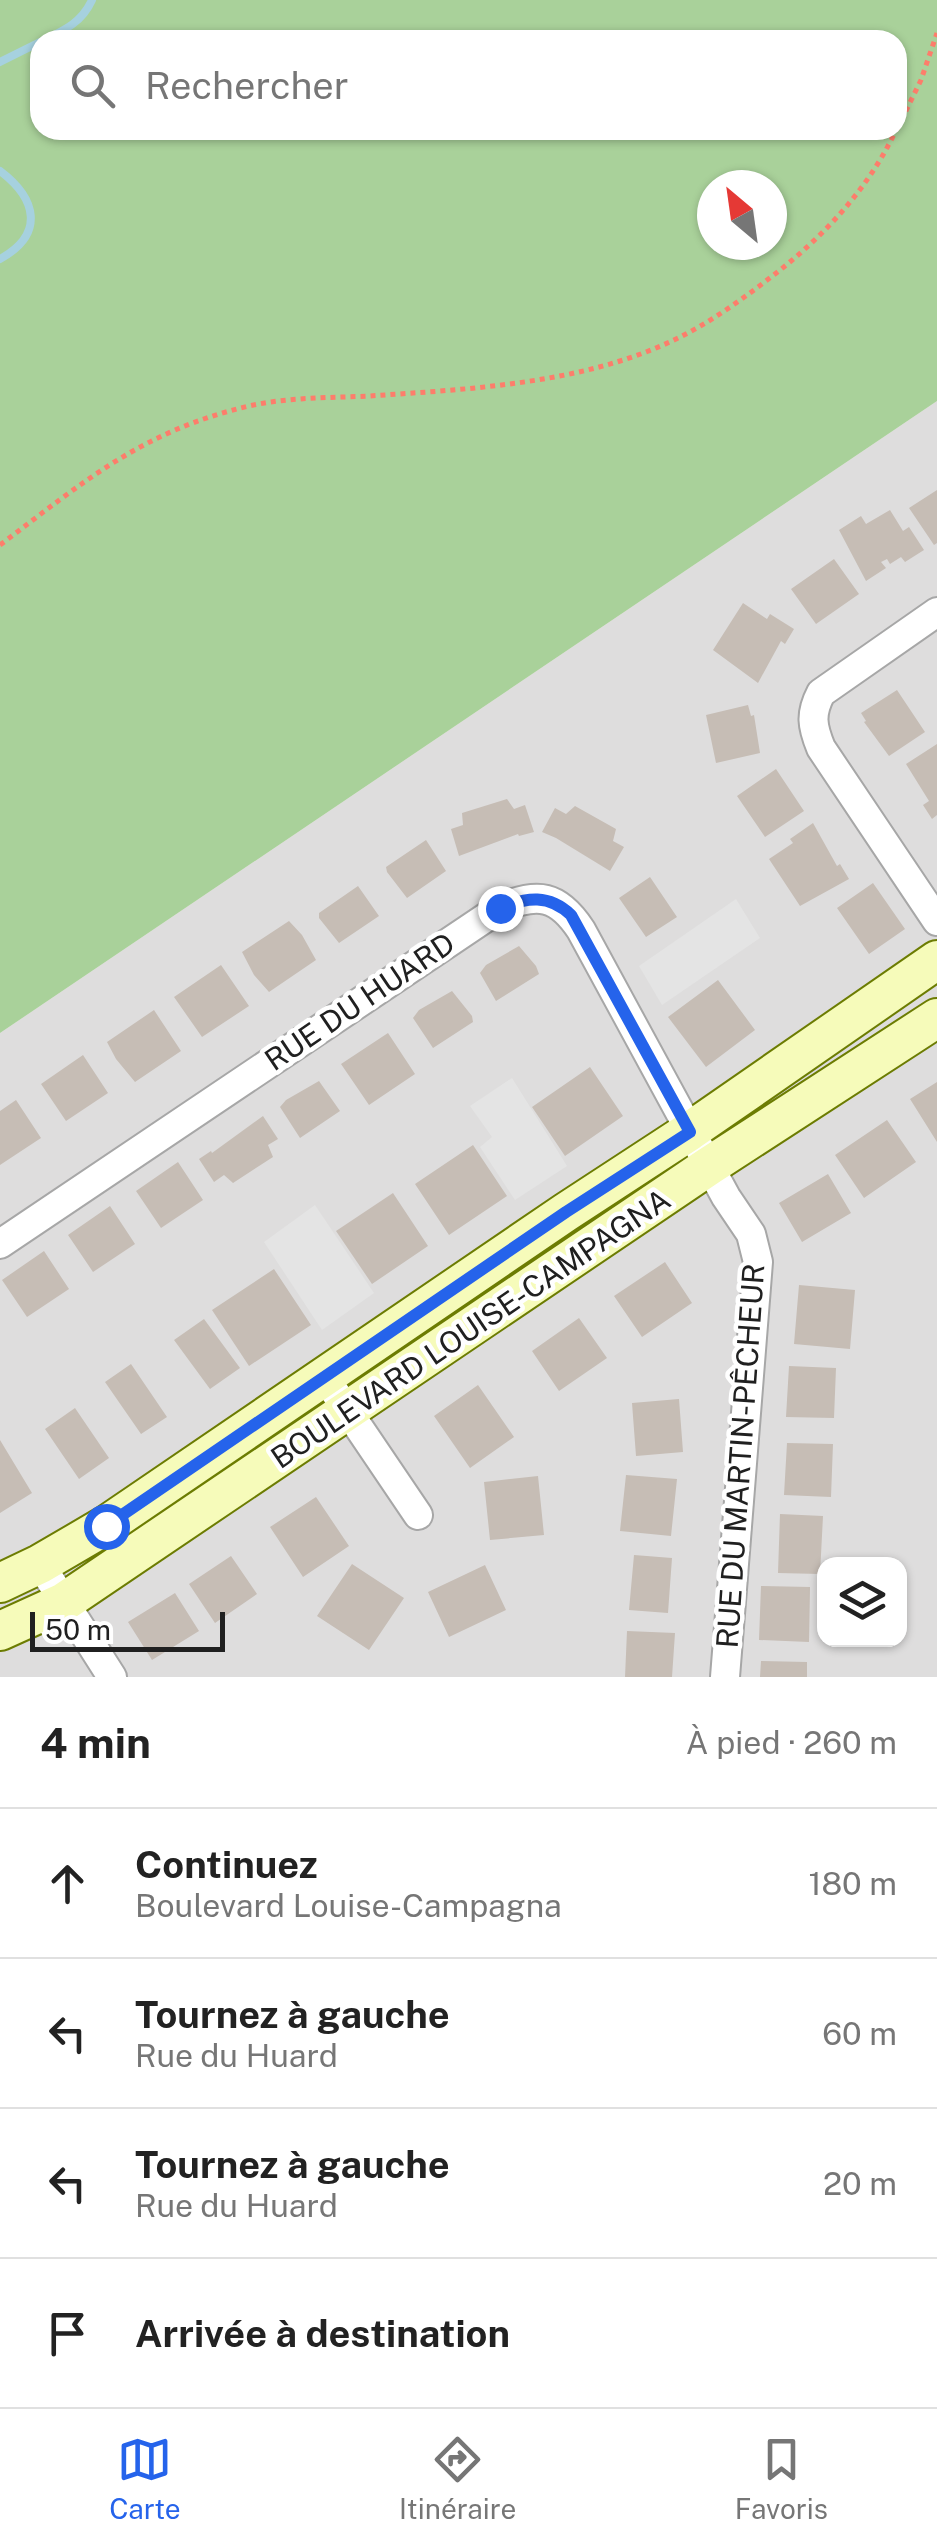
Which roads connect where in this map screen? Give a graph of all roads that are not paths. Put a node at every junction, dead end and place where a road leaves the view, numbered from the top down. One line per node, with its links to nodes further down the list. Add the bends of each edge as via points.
1 (937, 612): 2 (street, via 821,693 812,726)
2 (937, 921)
3 (937, 960): 5 (street, BOULEVARD LOUISE-CAMPAGNA)
4 (937, 1018): 6 (street, BOULEVARD LOUISE-CAMPAGNA)
5 (690, 1132): 6 (street, RUE DU MARTIN-PÊCHEUR); 7 (street, RUE DU HUARD, via 571,915 542,898 520,900); 8 (street, BOULEVARD LOUISE-CAMPAGNA)
6 (709, 1166): 9 (street, BOULEVARD LOUISE-CAMPAGNA); 16 (street, RUE DU MARTIN-PÊCHEUR, via 751,1234 758,1262)
7 (0, 1244)
8 (324, 1376): 9 (street); 11 (street, BOULEVARD LOUISE-CAMPAGNA)
9 (348, 1412): 10 (street); 13 (street, BOULEVARD LOUISE-CAMPAGNA)
10 (418, 1515)
11 (40, 1564): 12 (street, BOULEVARD LOUISE-CAMPAGNA); 13 (street)
12 (0, 1582)
13 (64, 1602): 14 (street, BOULEVARD LOUISE-CAMPAGNA); 15 (street)
14 (0, 1631)
15 (112, 1677)
16 (726, 1677)

